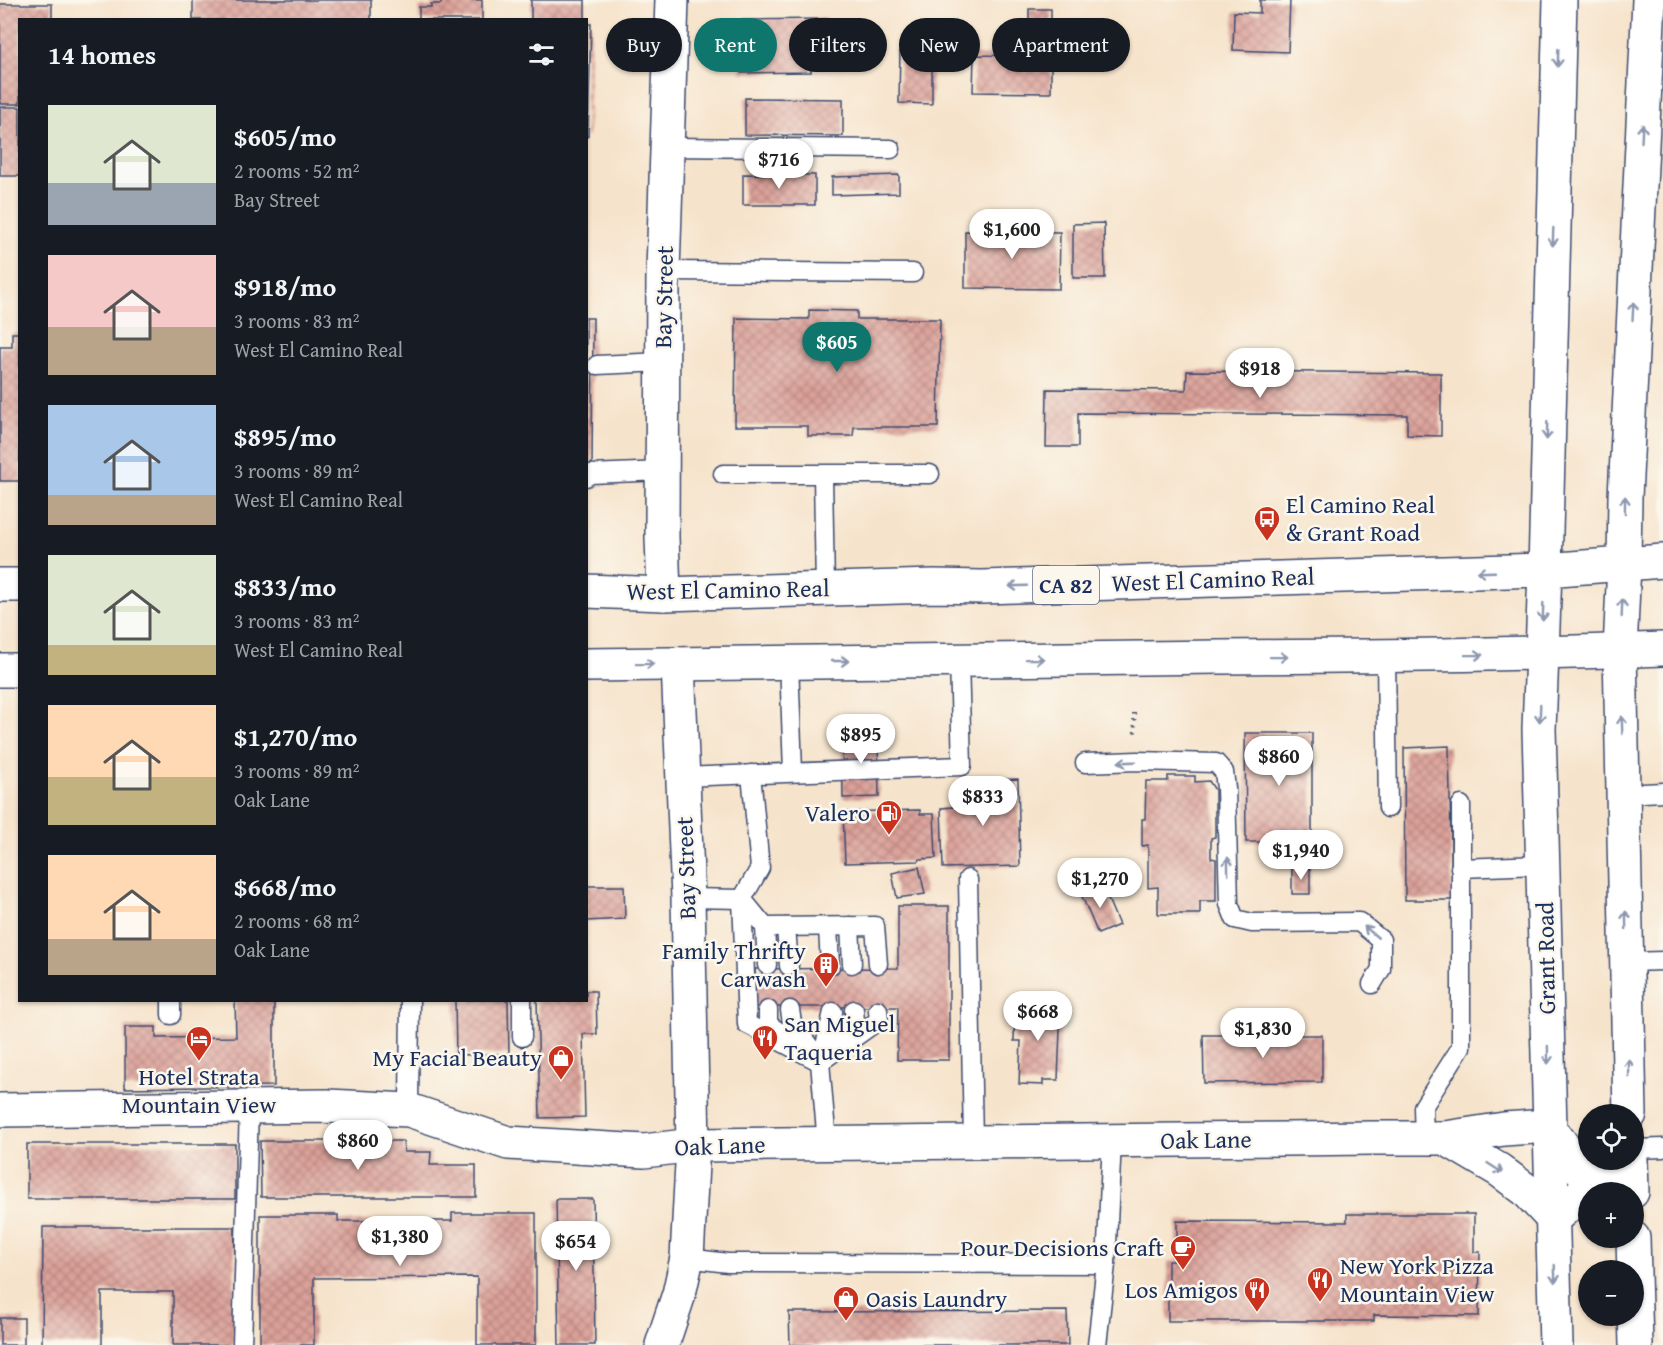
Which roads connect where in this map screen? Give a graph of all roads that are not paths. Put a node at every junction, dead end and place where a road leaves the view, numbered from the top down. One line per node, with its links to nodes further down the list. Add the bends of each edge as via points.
1 (672, 0): 4 (main road, Bay Street)
2 (1560, 0): 17 (main road, Grant Road, one-way to 17)
3 (1649, 0): 16 (main road, one-way to 3)
4 (667, 147): 5 (lane); 6 (main road, Bay Street)
5 (891, 149)
6 (663, 271): 7 (lane); 8 (main road, Bay Street)
7 (913, 273)
8 (663, 362): 9 (lane); 10 (main road, Bay Street)
9 (597, 365)
10 (663, 471): 14 (lane); 22 (main road, Bay Street)
11 (723, 474): 13 (lane)
12 (930, 474): 13 (lane)
13 (823, 475): 20 (lane)
14 (588, 476)
15 (1663, 561): 16 (main road, CA 82)
16 (1624, 564): 17 (main road, West El Camino Real / CA 82); 24 (main road, one-way to 16)
17 (1545, 570): 20 (main road, West El Camino Real / CA 82, one-way to 20); 25 (main road, Grant Road, one-way to 25)
18 (0, 585): 19 (main road)
19 (18, 585)
20 (825, 589): 22 (main road, West El Camino Real / CA 82)
21 (588, 591): 22 (main road, West El Camino Real / CA 82)
22 (664, 594)
23 (1663, 650): 24 (main road)
24 (1620, 651): 25 (main road); 38 (main road, one-way to 24)
25 (1542, 654): 26 (main road, one-way to 25); 41 (main road, Grant Road, one-way to 41, via 1539,729)
26 (1386, 657): 27 (main road, one-way to 26); 40 (lane)
27 (959, 660): 28 (main road, one-way to 27); 34 (lane, via 962,766)
28 (789, 662): 29 (main road); 34 (lane)
29 (678, 664): 30 (main road, one-way to 29); 36 (main road, Bay Street)
30 (588, 665)
31 (0, 670): 32 (main road)
32 (18, 670)
33 (1085, 763): 57 (lane, one-way to 33, via 1381,969 1381,940 1359,922 1252,923 1235,919 1229,904 1226,788 1224,772 1216,764)
34 (793, 772): 35 (lane)
35 (752, 774): 36 (lane); 45 (lane, via 760,868)
36 (682, 777): 44 (main road, Bay Street)
37 (1663, 792): 38 (lane)
38 (1623, 795): 51 (main road, one-way to 38)
39 (1461, 805): 42 (lane)
40 (1388, 808)
41 (1543, 865): 42 (lane); 71 (main road, Grant Road, one-way to 71)
42 (1461, 868): 72 (lane, via 1461,1047 1423,1107)
43 (968, 879): 74 (lane)
44 (688, 898): 45 (lane); 75 (main road, Bay Street)
45 (742, 899): 47 (lane); 66 (lane, via 747,1024)
46 (850, 926): 49 (lane); 52 (lane); 53 (lane, via 875,926)
47 (765, 927): 48 (lane); 54 (lane)
48 (786, 927): 49 (lane); 55 (lane)
49 (828, 927): 56 (lane)
50 (1663, 961): 51 (lane)
51 (1627, 962): 67 (main road, one-way to 51)
52 (852, 964)
53 (878, 964)
54 (767, 965)
55 (789, 966)
56 (830, 966)
57 (1372, 984)
58 (410, 1002): 70 (lane)
59 (522, 1002): 65 (lane)
60 (768, 1010): 66 (lane, via 768,1024)
61 (790, 1010): 66 (lane, via 792,1023)
62 (854, 1010): 66 (lane, via 855,1021)
63 (878, 1010): 66 (lane, via 879,1020)
64 (833, 1012): 66 (lane)
65 (522, 1037)
66 (820, 1062): 76 (lane)
67 (1630, 1104)
68 (249, 1107): 69 (main road, Oak Lane); 70 (main road, Oak Lane); 87 (lane)
69 (0, 1110)
70 (409, 1110): 75 (main road, Oak Lane, via 508,1143 644,1151)
71 (1548, 1126): 72 (main road, Oak Lane); 80 (main road); 83 (main road, Grant Road)
72 (1435, 1138): 73 (main road, Oak Lane); 83 (main road, Oak Lane, one-way to 83, via 1499,1170 1526,1190)
73 (1112, 1141): 74 (main road, Oak Lane); 85 (lane)
74 (974, 1142): 76 (main road, Oak Lane)
75 (693, 1144): 76 (main road, Oak Lane); 84 (main road, Bay Street)
76 (827, 1144)
77 (1663, 1148): 78 (lane)
78 (1644, 1149)
79 (1610, 1170): 81 (main road)
80 (1589, 1182)
81 (1599, 1182)
82 (1578, 1200): 83 (main road)
83 (1553, 1219): 90 (main road, Grant Road, one-way to 90)
84 (687, 1258): 85 (lane, via 728,1263); 88 (main road, Bay Street)
85 (1106, 1264): 89 (lane)
86 (1635, 1326): 91 (main road)
87 (242, 1345)
88 (662, 1345)
89 (1097, 1345)
90 (1556, 1345)
91 (1636, 1345)

